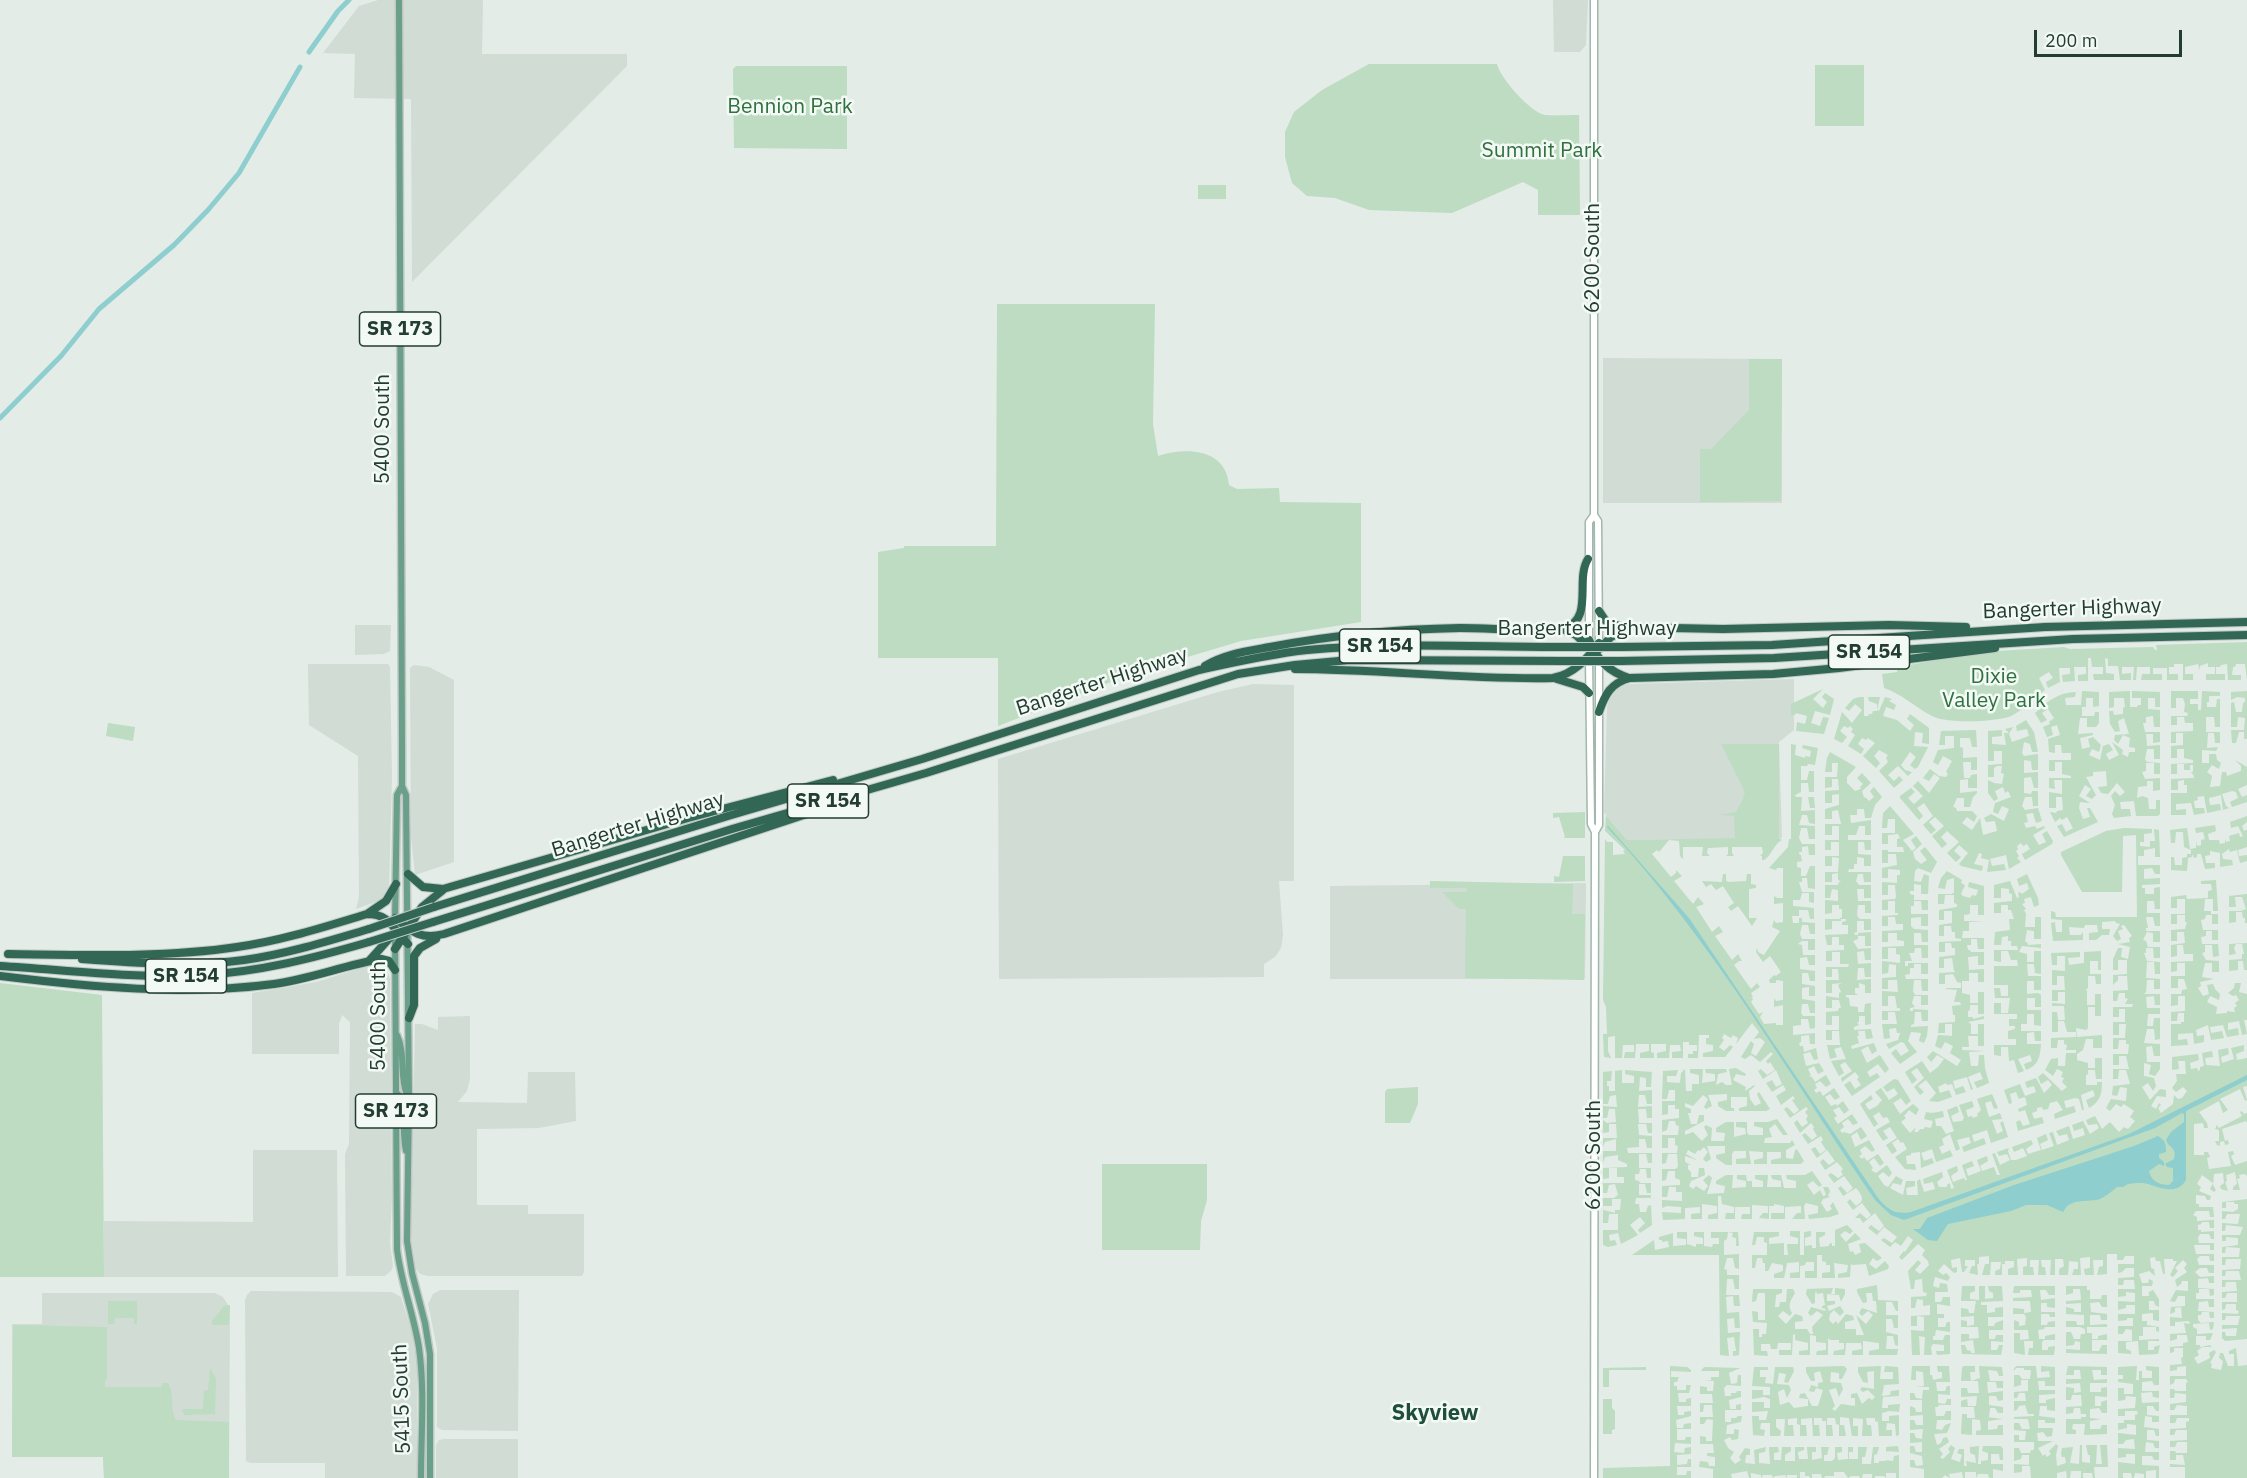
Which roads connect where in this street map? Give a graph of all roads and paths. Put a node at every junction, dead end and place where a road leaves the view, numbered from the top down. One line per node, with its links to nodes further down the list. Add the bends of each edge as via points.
1 (399, 0): 21 (main road, 5400 South / SR 173)
2 (1594, 0): 3 (main road, 6200 South)
3 (1594, 515): 4 (main road, 6200 South, via 1589,522); 5 (main road, 6200 South, via 1598,521)
4 (1588, 559): 8 (highway, via 1582,573 1580,616 1573,625); 12 (main road, 6200 South)
5 (1599, 611): 7 (highway, via 1610,625); 12 (main road, 6200 South)
6 (2247, 622): 9 (highway, Bangerter Highway / SR 154)
7 (1630, 628): 9 (highway, via 1907,625); 12 (highway, via 1611,637)
8 (1561, 629): 12 (highway, via 1576,635); 14 (highway, via 1460,628 1334,636 1242,652)
9 (1991, 630): 14 (highway, Bangerter Highway / SR 154, bridge, via 1782,644 1343,647 1279,653)
10 (2247, 634): 11 (highway, Bangerter Highway / SR 154)
11 (2116, 638): 13 (highway, Bangerter Highway / SR 154, bridge, via 1774,658 1350,660); 16 (highway, via 1972,650 1773,674)
12 (1594, 653): 15 (highway, via 1572,671); 16 (highway, via 1612,670); 17 (main road, 6200 South); 18 (main road, 6200 South)
13 (1266, 669): 15 (highway, via 1330,668); 20 (highway, Bangerter Highway / SR 154, via 1222,678)
14 (1199, 670): 19 (highway, Bangerter Highway / SR 154)
15 (1549, 678): 17 (highway, via 1581,686)
16 (1630, 678): 18 (highway, via 1609,689)
17 (1589, 693): 22 (main road, 6200 South)
18 (1599, 712): 22 (main road, 6200 South, via 1599,825)
19 (922, 759): 25 (highway, via 699,815); 34 (highway, Bangerter Highway / SR 154, bridge, via 277,954 191,964 145,964)
20 (927, 773): 30 (highway); 36 (highway, Bangerter Highway / SR 154, bridge, via 286,964 203,975)
21 (402, 786): 23 (main road, 5400 South / SR 173, via 406,795); 24 (main road, 5400 South / SR 173, via 397,795)
22 (1594, 832): 48 (main road, 6200 South)
23 (408, 874): 25 (highway, via 428,888); 27 (main road, 5400 South / SR 173)
24 (396, 884): 26 (highway, via 386,901); 28 (main road, 5400 South / SR 173)
25 (448, 888): 28 (highway)
26 (367, 914): 29 (highway, via 383,916); 34 (highway, via 224,949)
27 (408, 916): 28 (highway)
28 (402, 923): 29 (highway); 30 (highway, via 430,937); 31 (highway); 32 (main road, 5400 South / SR 173)
29 (395, 931): 31 (highway); 33 (main road, 5400 South / SR 173); 35 (highway)
30 (444, 934): 39 (highway, via 414,956 414,1005)
31 (402, 937): 32 (highway); 33 (highway)
32 (408, 944): 39 (main road, 5400 South / SR 173)
33 (395, 949): 37 (main road, 5400 South / SR 173)
34 (4, 953)
35 (369, 961): 37 (highway, via 386,960); 38 (highway, via 293,981 209,989 113,987)
36 (0, 966)
37 (395, 970): 40 (main road, 5400 South / SR 173)
38 (0, 976)
39 (408, 1018): 42 (main road, 5400 South / SR 173)
40 (395, 1031): 41 (main road, 5400 South / SR 173); 42 (main road, via 401,1044 403,1086)
41 (396, 1090): 43 (main road, via 402,1102); 44 (main road, 5400 South / SR 173, via 397,1249)
42 (409, 1101): 43 (main road, 5400 South / SR 173)
43 (408, 1160): 45 (main road, 5400 South / SR 173, via 407,1241)
44 (403, 1284): 46 (main road, 5415 South / SR 173, via 421,1364)
45 (414, 1284): 47 (main road, 5415 South / SR 173, via 430,1354)
46 (421, 1478)
47 (430, 1478)
48 (1594, 1478)

